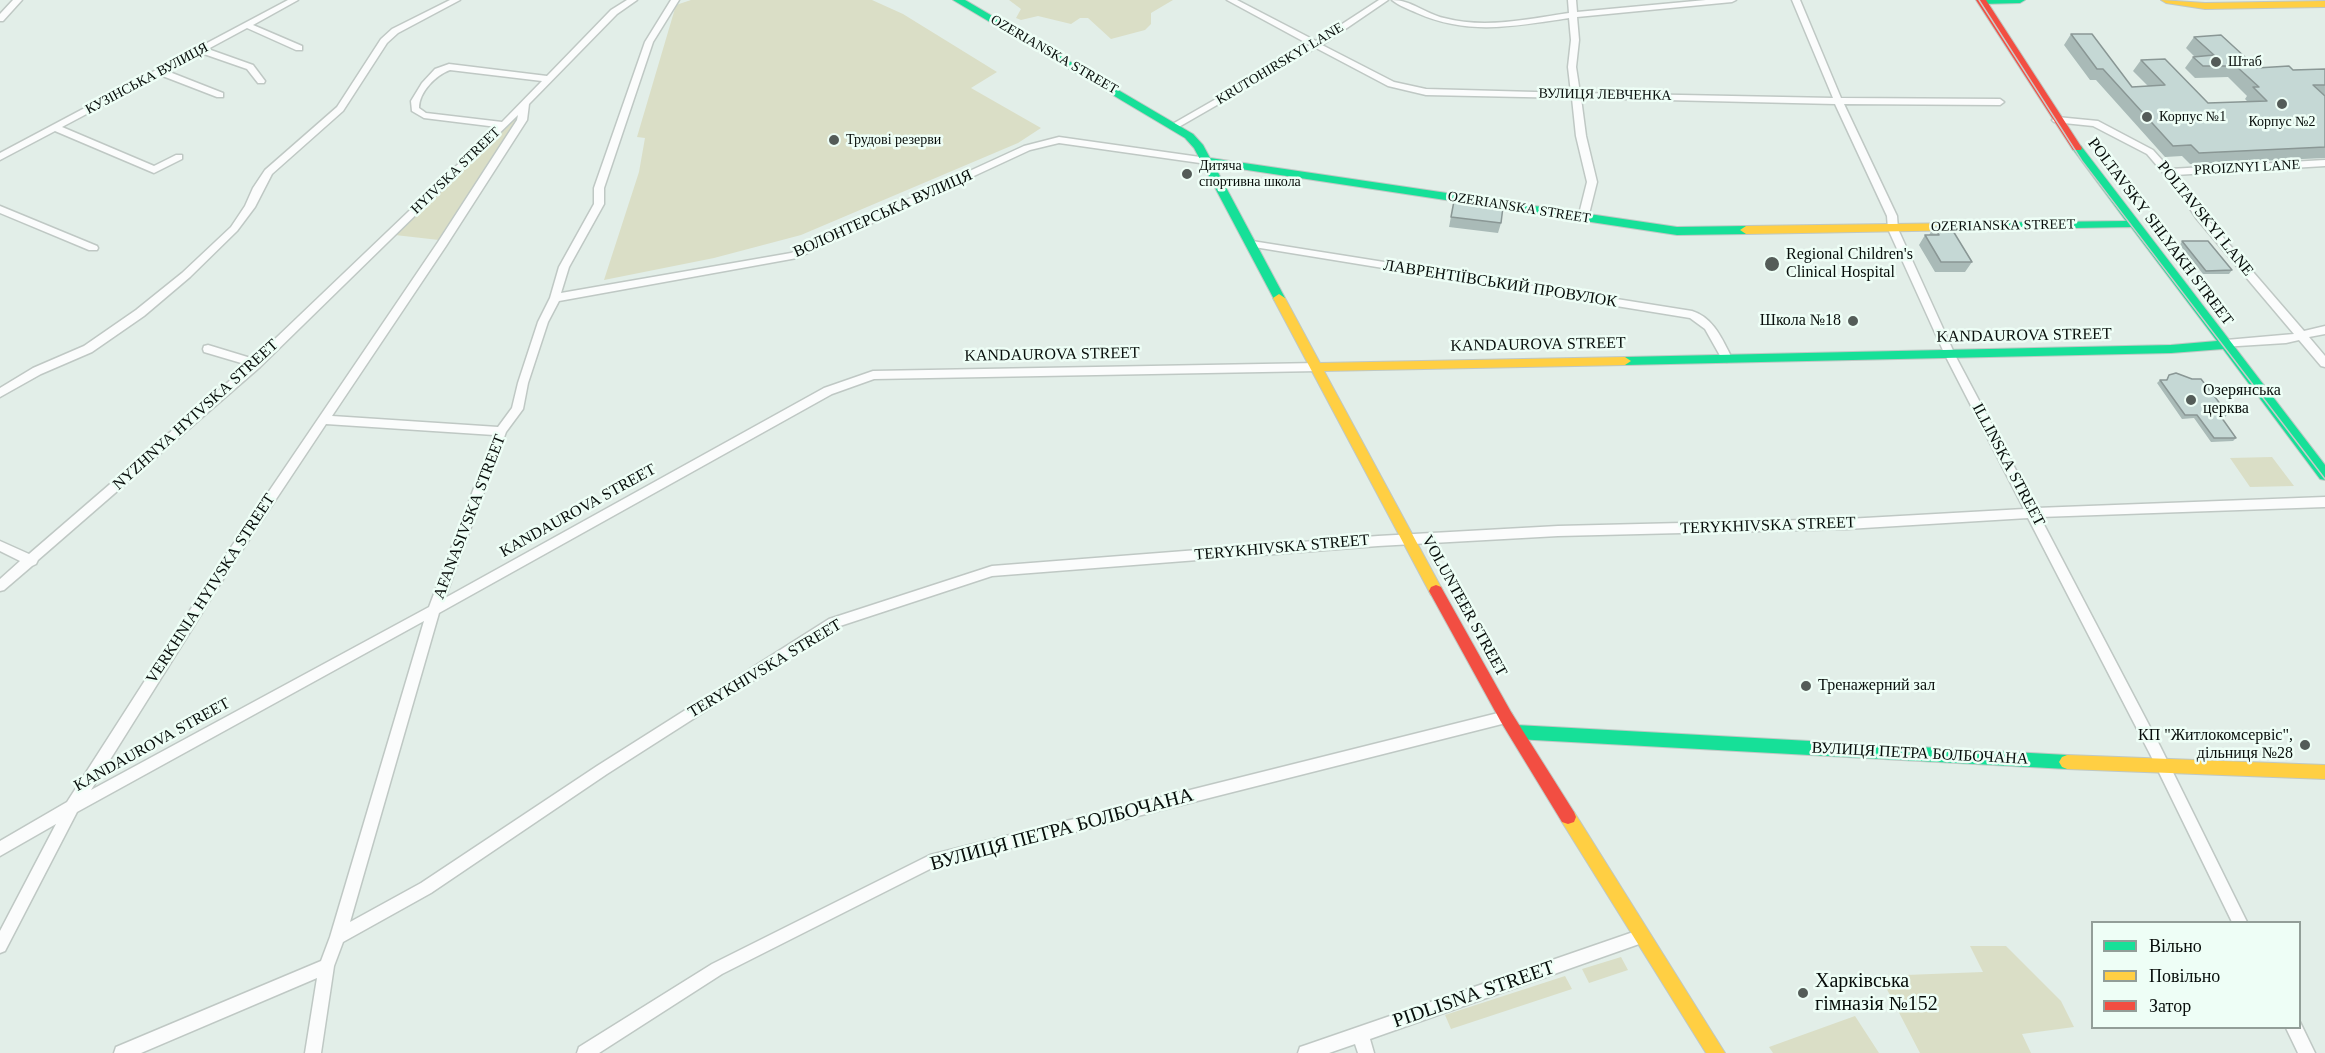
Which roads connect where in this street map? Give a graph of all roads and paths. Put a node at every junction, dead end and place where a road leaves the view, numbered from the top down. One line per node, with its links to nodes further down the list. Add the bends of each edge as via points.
1 (18, 0): 18 (street)
2 (294, 0): 19 (street, КУЗІНСЬКА ВУЛИЦЯ)
3 (456, 0): 58 (street, via 395,31 384,41 340,109 268,172 234,229 186,275 88,349 37,370)
4 (633, 0): 24 (street, HYIVSKA STREET, via 614,12)
5 (675, 0): 48 (street, AFANASIVSKA STREET, via 649,42 599,188 599,204 564,267)
6 (958, 0): 33 (main road, OZERIANSKA STREET)
7 (1231, 0): 20 (street, ВУЛИЦЯ ЛЕВЧЕНКА)
8 (1384, 0): 20 (street, KRUTOHIRSKYI LANE)
9 (1396, 0): 17 (street, via 1455,24 1515,24)
10 (1572, 0): 17 (street)
11 (1732, 0): 17 (street)
12 (1796, 0): 28 (street, ILLINSKA STREET)
13 (2020, 0): 15 (main road)
14 (2166, 0): 16 (main road, via 2215,6)
15 (1981, 1): 31 (main road, POLTAVSKY SHLYAKH STREET)
16 (2325, 4)
17 (1574, 15): 26 (street, via 1572,67)
18 (0, 19)
19 (246, 25): 21 (street); 22 (street, КУЗІНСЬКА ВУЛИЦЯ)
20 (1316, 45): 26 (street, ВУЛИЦЯ ЛЕВЧЕНКА, via 1391,84 1426,92); 33 (street, KRUTOHIRSKYI LANE)
21 (299, 48)
22 (201, 50): 23 (street, КУЗІНСЬКА ВУЛИЦЯ); 25 (street, via 250,67)
23 (161, 72): 27 (street); 34 (street, КУЗІНСЬКА ВУЛИЦЯ)
24 (548, 79): 30 (street, HYIVSKA STREET); 32 (street, via 448,67 433,76 415,101 415,109 424,115)
25 (261, 81)
26 (1577, 94): 28 (street, ВУЛИЦЯ ЛЕВЧЕНКА); 41 (street, via 1581,136 1592,182)
27 (220, 95)
28 (1838, 101): 29 (street, ВУЛИЦЯ ЛЕВЧЕНКА); 43 (street, ILLINSKA STREET, via 1892,216)
29 (2000, 102)
30 (525, 104): 32 (street, HYIVSKA STREET); 45 (street, HYIVSKA STREET, via 522,120)
31 (2057, 120): 39 (street, POLTAVSKYI LANE, via 2086,120 2109,129 2150,152); 42 (main road, POLTAVSKY SHLYAKH STREET)
32 (504, 125): 44 (street, HYIVSKA STREET)
33 (1174, 126): 37 (main road, OZERIANSKA STREET, via 1195,142)
34 (56, 128): 35 (street, КУЗІНСЬКА ВУЛИЦЯ); 36 (street, via 154,171)
35 (0, 157)
36 (179, 157)
37 (1207, 161): 41 (main road, OZERIANSKA STREET); 46 (main road, VOLUNTEER STREET); 48 (street, ВОЛОНТЕРСЬКА ВУЛИЦЯ, via 1051,142 1027,148 792,256)
38 (2325, 163): 39 (street, PROIZNYI LANE)
39 (2169, 172): 50 (street, POLTAVSKYI LANE, via 2199,216)
40 (0, 209): 47 (street)
41 (1583, 218): 43 (main road, OZERIANSKA STREET, via 1677,231)
42 (2131, 224): 43 (main road, OZERIANSKA STREET); 51 (main road, POLTAVSKY SHLYAKH STREET)
43 (1892, 227): 53 (street, ILLINSKA STREET)
44 (386, 238): 55 (street, NYZHNYA HYIVSKA STREET)
45 (442, 244): 59 (street, VERKHNIA HYIVSKA STREET)
46 (1252, 244): 54 (street, ЛАВРЕНТІЇВСЬКИЙ ПРОВУЛОК, via 1692,315 1709,325); 57 (main road, VOLUNTEER STREET)
47 (93, 248)
48 (555, 298): 60 (street, AFANASIVSKA STREET, via 536,343 517,409)
49 (2325, 330): 50 (street)
50 (2305, 337): 51 (street); 56 (street, POLTAVSKYI LANE)
51 (2226, 344): 53 (main road, KANDAUROVA STREET, via 2171,349); 61 (main road, POLTAVSKY SHLYAKH STREET)
52 (208, 349): 55 (street)
53 (1949, 354): 54 (main road, KANDAUROVA STREET); 63 (street, ILLINSKA STREET)
54 (1726, 358): 57 (main road, KANDAUROVA STREET)
55 (256, 363): 66 (street, NYZHNYA HYIVSKA STREET)
56 (2325, 363)
57 (1318, 367): 64 (main road, VOLUNTEER STREET); 68 (street, KANDAUROVA STREET, via 873,375 828,391)
58 (0, 393)
59 (322, 420): 60 (street); 73 (street, VERKHNIA HYIVSKA STREET)
60 (501, 431): 68 (street, AFANASIVSKA STREET)
61 (2325, 475)
62 (2325, 502): 63 (street, TERYKHIVSKA STREET)
63 (2034, 513): 64 (street, TERYKHIVSKA STREET, via 1847,524); 71 (street, ILLINSKA STREET)
64 (1408, 539): 69 (main road, VOLUNTEER STREET); 77 (street, TERYKHIVSKA STREET, via 992,572 833,624 602,770 426,888)
65 (0, 546): 66 (street)
66 (32, 561): 67 (street, NYZHNYA HYIVSKA STREET)
67 (0, 586)
68 (434, 610): 73 (street, KANDAUROVA STREET); 77 (street, AFANASIVSKA STREET)
69 (1506, 717): 70 (main road, VOLUNTEER STREET); 84 (street, ВУЛИЦЯ ПЕТРА БОЛБОЧАНА, via 930,862 717,969)
70 (1516, 732): 71 (main road, ВУЛИЦЯ ПЕТРА БОЛБОЧАНА); 76 (main road, VOLUNTEER STREET)
71 (2164, 768): 72 (main road, ВУЛИЦЯ ПЕТРА БОЛБОЧАНА); 75 (street, ILLINSKA STREET)
72 (2325, 772)
73 (72, 807): 74 (street, KANDAUROVA STREET); 78 (street, VERKHNIA HYIVSKA STREET)
74 (0, 849)
75 (2240, 921)
76 (1642, 936): 81 (street, PIDLISNA STREET); 87 (main road, VOLUNTEER STREET)
77 (339, 937): 79 (street, AFANASIVSKA STREET)
78 (0, 946)
79 (326, 966): 82 (street); 83 (street, AFANASIVSKA STREET)
80 (2295, 1029): 88 (street)
81 (1361, 1035): 85 (street, PIDLISNA STREET); 86 (street)
82 (122, 1053)
83 (313, 1053)
84 (585, 1053)
85 (1306, 1053)
86 (1366, 1053)
87 (1716, 1053)
88 (2307, 1053)

